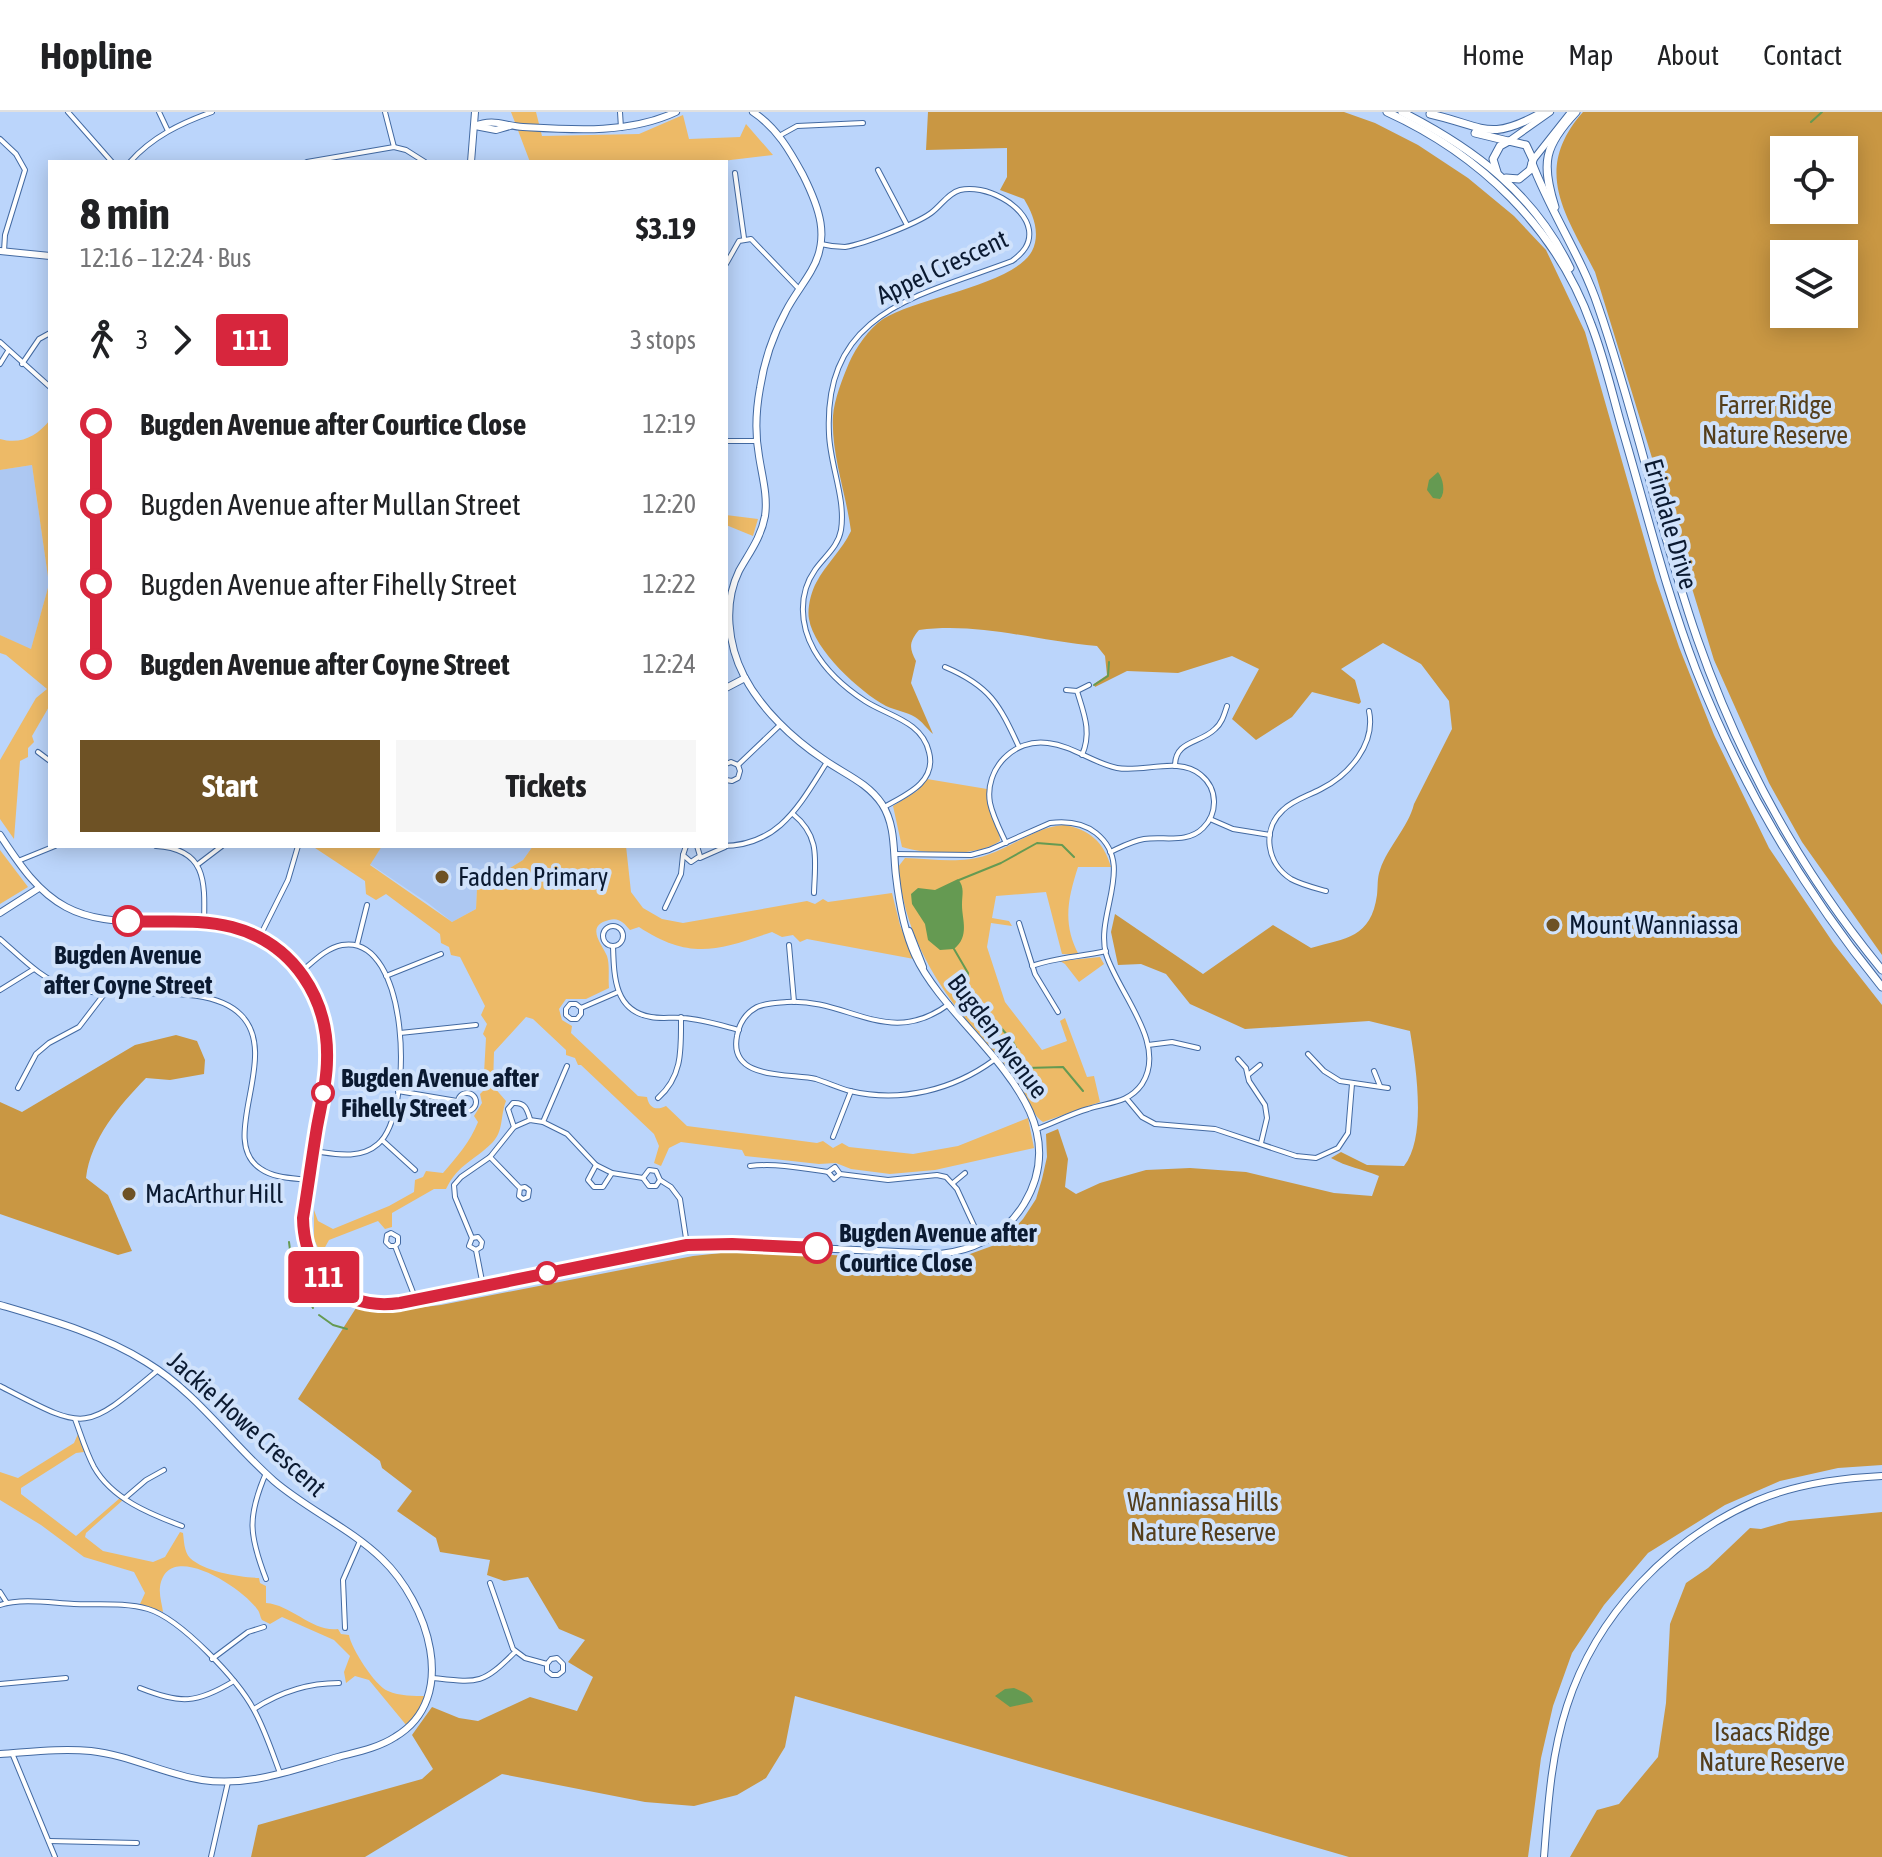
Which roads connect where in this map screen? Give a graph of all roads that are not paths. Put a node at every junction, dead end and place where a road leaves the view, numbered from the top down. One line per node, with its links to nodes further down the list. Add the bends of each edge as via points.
1 (68, 112): 27 (street)
2 (159, 112): 21 (street)
3 (212, 112): 21 (street)
4 (385, 112): 26 (street)
5 (476, 112): 15 (street); 17 (street)
6 (620, 112): 19 (street)
7 (676, 112): 19 (street)
8 (753, 112): 22 (street)
9 (1387, 112): 43 (main road, Erindale Drive, via 1435,136 1505,191 1546,239)
10 (1402, 112): 35 (main road)
11 (1543, 112): 14 (main road, via 1513,127 1489,130)
12 (1550, 112): 24 (street)
13 (1573, 112): 32 (street); 36 (main road, via 1548,152 1545,167)
14 (1428, 113): 24 (main road)
15 (486, 122): 17 (street); 18 (street)
16 (863, 123): 22 (street, via 797,126)
17 (475, 126): 20 (street); 25 (street)
18 (510, 126): 19 (street); 20 (street)
19 (621, 128)
20 (486, 130): 25 (street)
21 (168, 131): 28 (street)
22 (779, 136): 39 (street, via 815,200)
23 (0, 139): 40 (street, via 25,170)
24 (1508, 141): 32 (main road, via 1526,145); 35 (main road, via 1495,152 1495,167)
25 (474, 143): 31 (street)
26 (394, 147): 29 (street); 30 (street)
27 (110, 160)
28 (132, 160)
29 (319, 160)
30 (422, 160)
31 (471, 160)
32 (1532, 162): 35 (main road, via 1519,179); 36 (main road, Erindale Drive)
33 (878, 170): 37 (street)
34 (735, 173): 38 (street)
35 (1502, 176): 43 (main road, via 1563,255)
36 (1560, 223): 108 (main road, Erindale Drive, via 1585,272 1609,341 1681,590 1735,732 1793,843)
37 (907, 225): 39 (street, Appel Crescent, via 851,246); 71 (street, Appel Crescent, via 954,192 970,189 1014,206 1029,233 1025,249 1012,261 874,319 850,345 833,385 829,440 841,530 807,585 804,625 815,651 838,680 868,703 908,722 925,741 931,759 927,777)
38 (744, 238): 42 (street); 44 (street, via 755,242)
39 (821, 244): 44 (street)
40 (2, 251): 41 (street)
41 (48, 256)
42 (728, 260)
43 (1575, 287): 111 (main road, Erindale Drive, via 1598,344 1678,619 1713,712 1792,862)
44 (799, 289): 52 (street, via 764,366)
45 (48, 334): 49 (street)
46 (0, 342): 47 (street)
47 (8, 351): 48 (street); 49 (street)
48 (0, 364)
49 (22, 364): 50 (street)
50 (48, 385)
51 (728, 441): 52 (street)
52 (757, 441): 54 (street, via 765,516 735,583 729,614 734,651)
53 (945, 667): 62 (street, via 967,676 995,700)
54 (745, 678): 56 (street); 61 (street)
55 (1089, 685): 58 (street)
56 (728, 687)
57 (1066, 690): 58 (street)
58 (1077, 691): 64 (street, via 1088,730)
59 (1227, 706): 69 (street, via 1215,730 1180,748)
60 (1369, 711): 75 (street, via 1371,732 1364,750 1333,782 1283,810)
61 (781, 724): 66 (street); 68 (street)
62 (1019, 747): 64 (street, via 1048,742); 76 (street, via 995,770 989,790)
63 (38, 752): 65 (street)
64 (1082, 755): 69 (street, via 1127,769)
65 (48, 760)
66 (827, 762): 71 (street, via 860,781); 72 (street)
67 (728, 763): 68 (street)
68 (738, 765): 70 (street, via 738,778)
69 (1175, 766): 73 (street, via 1198,773 1210,786 1215,803)
70 (728, 780)
71 (884, 807): 86 (street, Bugden Avenue)
72 (793, 814): 77 (street, via 769,834); 93 (street, via 815,843)
73 (1210, 819): 75 (street); 85 (street, via 1188,837 1146,839)
74 (0, 835): 88 (street, Bugden Avenue)
75 (1270, 835): 92 (street, via 1272,857 1284,873)
76 (1006, 843): 85 (street, via 1050,823 1070,822 1091,829); 86 (street, via 971,855)
77 (728, 846)
78 (50, 848): 88 (street)
79 (167, 848): 89 (street, via 181,851)
80 (219, 848): 89 (street)
81 (297, 848): 99 (street)
82 (698, 848): 87 (street)
83 (723, 848): 87 (street)
84 (684, 850): 87 (street, via 689,861); 90 (street)
85 (1110, 852): 104 (street, via 1115,880 1104,918)
86 (894, 854): 116 (street, Bugden Avenue, via 915,955)
87 (698, 859): 90 (street)
88 (18, 861): 91 (street, Bugden Avenue)
89 (197, 865): 98 (street, via 205,887)
90 (681, 874): 95 (street)
91 (39, 888): 96 (street); 98 (street, Bugden Avenue, via 65,907 103,919)
92 (1326, 891)
93 (814, 893)
94 (367, 905): 101 (street)
95 (665, 908)
96 (0, 913)
97 (1019, 923): 106 (street)
98 (204, 924): 99 (street, Bugden Avenue, via 233,927)
99 (259, 938): 109 (street, Bugden Avenue)
100 (0, 939): 107 (street)
101 (357, 945): 109 (street, via 332,948); 110 (street, via 377,958)
102 (789, 945): 115 (street)
103 (613, 946): 103 (street, via 603,935 611,925 624,934); 113 (street)
104 (1106, 951): 106 (street); 123 (street)
105 (441, 954): 110 (street)
106 (1032, 966): 118 (street)
107 (34, 969): 112 (street); 114 (street, via 70,988)
108 (1882, 970)
109 (301, 972): 148 (street, Bugden Avenue, via 319,1002 329,1059)
110 (386, 976): 122 (street)
111 (1882, 987)
112 (0, 990)
113 (618, 992): 117 (street); 119 (street, via 641,1014)
114 (105, 993): 134 (street, via 79,1027 40,1050); 157 (street, via 202,996 221,1001 242,1016 256,1048 246,1153 270,1174)
115 (794, 1002): 116 (street, via 823,1003 866,1020 894,1024 927,1018); 121 (street, via 757,1007)
116 (949, 1004): 127 (street, Bugden Avenue)
117 (581, 1008): 117 (street, via 577,1019 566,1015 570,1004)
118 (1058, 1012)
119 (681, 1017): 121 (street); 138 (street, via 678,1072)
120 (476, 1025): 122 (street)
121 (739, 1030): 137 (street, via 739,1053 758,1071 811,1078)
122 (400, 1033): 136 (street)
123 (1148, 1045): 124 (street, via 1172,1042); 139 (street, via 1147,1075)
124 (1198, 1048)
125 (1308, 1054): 132 (street, via 1331,1077)
126 (1238, 1059): 131 (street)
127 (994, 1060): 137 (street, via 964,1079 929,1091); 144 (street, Bugden Avenue, via 1021,1094)
128 (1260, 1065): 131 (street)
129 (567, 1066): 142 (street)
130 (1374, 1071): 133 (street)
131 (1248, 1075): 147 (street, via 1266,1109)
132 (1352, 1084): 133 (street); 147 (street, via 1348,1133 1329,1154 1306,1159)
133 (1380, 1086): 135 (street)
134 (18, 1088)
135 (1388, 1088)
136 (398, 1091): 140 (street); 146 (street, via 393,1121)
137 (851, 1091): 145 (street)
138 (658, 1098)
139 (1127, 1099): 144 (street); 147 (street, via 1155,1124 1215,1129)
140 (457, 1101): 140 (street, via 468,1093 476,1104 465,1112)
141 (530, 1120): 142 (street); 143 (street); 143 (street, via 526,1107 513,1103 508,1109)
142 (543, 1122): 150 (street, via 567,1134)
143 (514, 1127): 149 (street)
144 (1037, 1129): 161 (street, Bugden Avenue, via 1039,1162 1030,1193 1008,1225)
145 (833, 1137)
146 (382, 1140): 148 (street, via 354,1155); 152 (street)
147 (1261, 1143)
148 (315, 1151): 157 (street, Bugden Avenue)
149 (490, 1157): 159 (street); 160 (street, via 454,1185)
150 (596, 1165): 153 (street); 153 (street, via 588,1180 594,1187 603,1187)
151 (750, 1166): 158 (street, via 828,1172 834,1179 840,1174 888,1180 937,1175)
152 (415, 1170)
153 (612, 1173): 155 (street)
154 (965, 1173): 158 (street)
155 (643, 1178): 156 (street, via 649,1186); 156 (street, via 653,1169)
156 (660, 1180): 162 (street, via 680,1199)
157 (310, 1181): 166 (street, Bugden Avenue, via 304,1218 319,1271 343,1294 361,1302)
158 (953, 1183): 161 (street)
159 (520, 1188)
160 (472, 1238): 164 (street, via 469,1246); 164 (street, via 482,1242)
161 (982, 1243): 162 (street, Bugden Avenue, via 940,1254)
162 (687, 1245): 165 (street, Bugden Avenue)
163 (395, 1246): 166 (street)
164 (476, 1250): 165 (street)
165 (483, 1286): 166 (street, Bugden Avenue)
166 (416, 1300)
167 (0, 1305): 168 (street, Jackie Howe Crescent, via 91,1333)
168 (158, 1369): 170 (street, via 106,1412); 172 (street, Jackie Howe Crescent)
169 (0, 1386): 170 (street)
170 (75, 1419): 174 (street, via 96,1471)
171 (164, 1470): 174 (street)
172 (266, 1473): 176 (street, Jackie Howe Crescent); 177 (street, via 251,1527)
173 (1882, 1476): 202 (street, via 1831,1481 1758,1500 1671,1554 1635,1589 1587,1656 1567,1708 1556,1747)
174 (125, 1498): 175 (street, via 146,1513)
175 (182, 1526)
176 (360, 1541): 183 (street, via 343,1580); 188 (street, Jackie Howe Crescent, via 385,1561 412,1599 430,1649)
177 (266, 1579)
178 (490, 1583): 184 (street)
179 (0, 1592): 180 (street)
180 (7, 1603): 181 (street); 185 (street, via 146,1609 173,1622)
181 (0, 1605)
182 (264, 1627): 185 (street, via 248,1632)
183 (345, 1628)
184 (515, 1652): 186 (street); 188 (street, via 495,1673 478,1681)
185 (212, 1659): 189 (street)
186 (547, 1664): 186 (street, via 557,1658 563,1671 552,1675)
187 (66, 1678): 191 (street)
188 (433, 1678): 196 (street, Jackie Howe Crescent, via 421,1714 397,1737)
189 (234, 1681): 192 (street, via 193,1700); 193 (street)
190 (339, 1683): 193 (street, via 283,1693)
191 (0, 1684)
192 (140, 1688)
193 (254, 1709): 196 (street)
194 (12, 1753): 195 (street, Jackie Howe Crescent); 197 (street, Jackie Howe Crescent, via 90,1751); 198 (street)
195 (0, 1754)
196 (280, 1774): 197 (street, Jackie Howe Crescent)
197 (228, 1782): 201 (street)
198 (49, 1841): 199 (street); 200 (street)
199 (137, 1843)
200 (55, 1857)
201 (211, 1857)
202 (1544, 1857)

